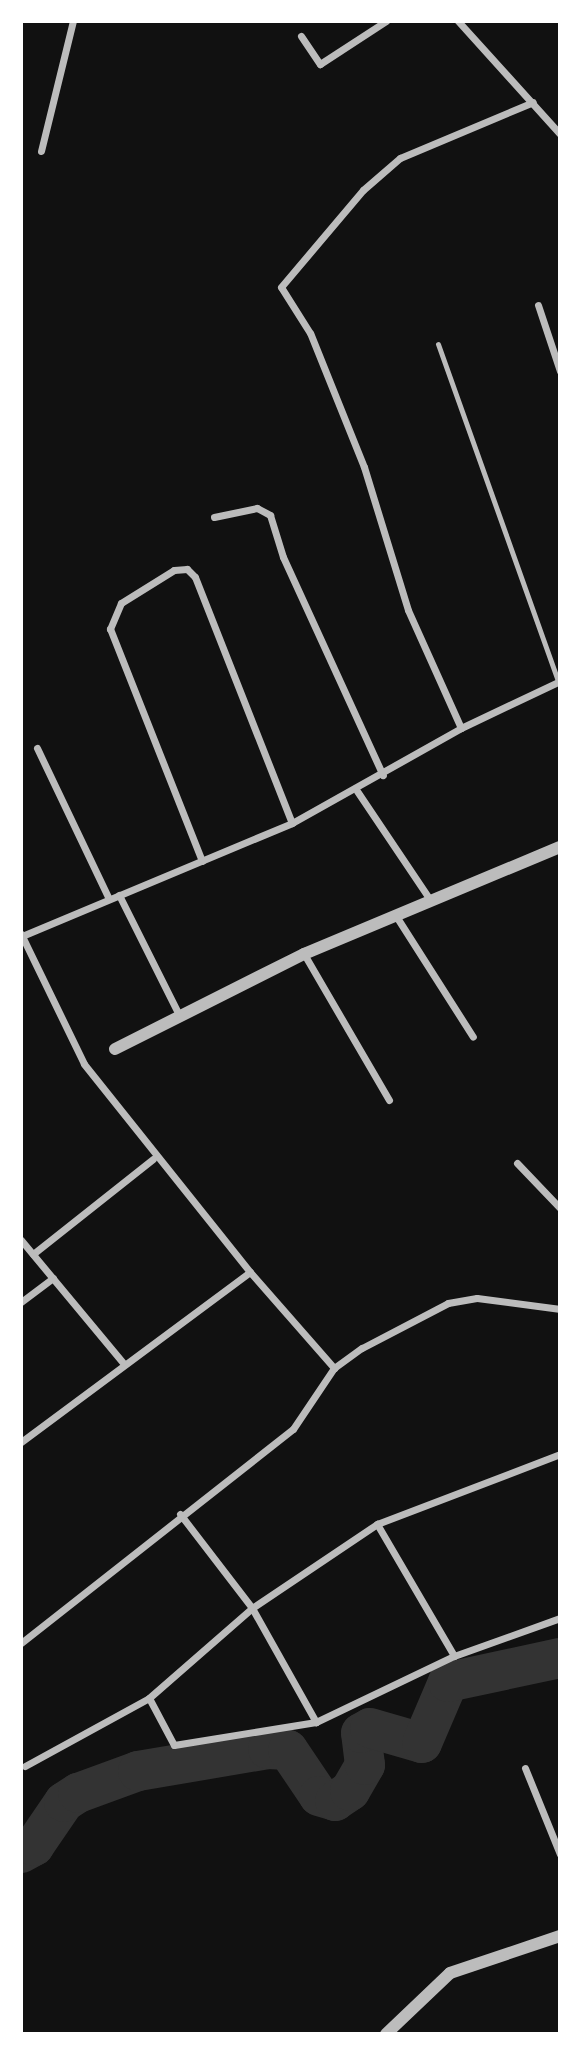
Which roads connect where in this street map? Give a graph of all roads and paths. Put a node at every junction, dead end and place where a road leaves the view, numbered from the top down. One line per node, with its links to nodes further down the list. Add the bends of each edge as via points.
1 (73, 21): 7 (street)
2 (386, 21): 4 (street, via 320,64)
3 (458, 21): 5 (street)
4 (301, 36)
5 (533, 102): 6 (street); 13 (street, via 400,158 363,190 281,287 310,333 363,467 408,610)
6 (560, 134)
7 (41, 151)
8 (538, 305): 10 (street)
9 (438, 344): 12 (lane)
10 (560, 371)
11 (214, 517): 15 (street, via 257,508 270,515)
12 (559, 681): 13 (street)
13 (461, 728): 15 (street)
14 (37, 748): 21 (street)
15 (383, 775): 16 (street)
16 (357, 791): 17 (street); 22 (street)
17 (292, 823): 19 (street); 19 (street, via 195,577 187,569 174,570 121,603 110,629)
18 (560, 847): 22 (street)
19 (202, 860): 20 (street)
20 (119, 895): 21 (street); 26 (street)
21 (109, 899): 24 (street)
22 (431, 902): 23 (street)
23 (396, 916): 25 (street); 27 (street)
24 (21, 935): 30 (street, via 84,1064)
25 (304, 954): 26 (street); 29 (street)
26 (180, 1017): 28 (street)
27 (473, 1037)
28 (115, 1049)
29 (389, 1100)
30 (153, 1159): 34 (street); 35 (street)
31 (517, 1163): 32 (street)
32 (560, 1208)
33 (21, 1240): 34 (street)
34 (33, 1254): 36 (street)
35 (250, 1272): 39 (street); 40 (street)
36 (53, 1278): 37 (street); 39 (street)
37 (21, 1302)
38 (560, 1309): 40 (street, via 477,1298 448,1303)
39 (123, 1363): 41 (street)
40 (334, 1368): 43 (street, via 293,1429)
41 (21, 1442)
42 (560, 1454): 44 (street)
43 (180, 1514): 45 (street); 47 (street)
44 (377, 1524): 45 (street); 48 (street)
45 (252, 1608): 49 (street); 50 (street)
46 (560, 1618): 48 (street)
47 (21, 1643)
48 (454, 1656): 50 (street)
49 (149, 1698): 50 (street, via 174,1745); 51 (street)
50 (316, 1722)
51 (25, 1766)
52 (525, 1768): 53 (street)
53 (560, 1854)
54 (560, 1936): 55 (street, via 450,1973)
55 (386, 2034)

